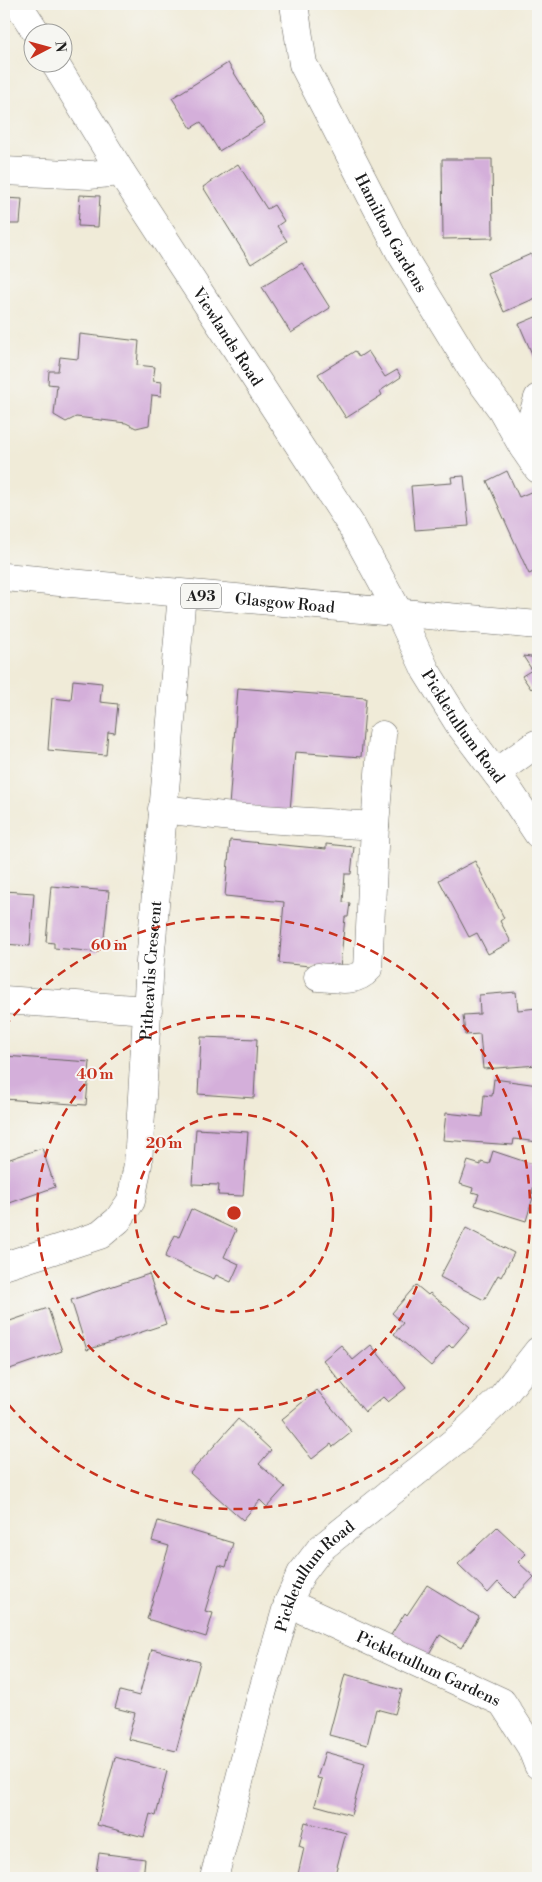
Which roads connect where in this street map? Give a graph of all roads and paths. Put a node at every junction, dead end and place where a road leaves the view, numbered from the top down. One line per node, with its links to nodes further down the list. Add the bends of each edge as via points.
1 (18, 4): 3 (street)
2 (294, 4): 8 (street, Hamilton Gardens, via 303,64 400,252)
3 (30, 22)
4 (60, 72): 6 (street, Viewlands Road)
5 (4, 171): 6 (street, via 89,175)
6 (122, 172): 11 (street, Viewlands Road, via 351,525)
7 (538, 398): 8 (street)
8 (531, 458)
9 (4, 577): 10 (street, Glasgow Road / A93)
10 (182, 594): 11 (street, Glasgow Road / A93); 16 (street, Pitheavlis Crescent)
11 (399, 613): 12 (street, Glasgow Road / A93); 15 (street, Pickletullum Road, via 426,670 459,724)
12 (538, 625)
13 (382, 735): 17 (street)
14 (536, 744): 15 (street)
15 (496, 774): 18 (street, Pickletullum Road)
16 (162, 810): 17 (street); 21 (street, Pitheavlis Crescent)
17 (375, 826): 19 (street, via 368,969 353,980)
18 (538, 834)
19 (318, 977)
20 (4, 1000): 21 (street)
21 (148, 1010): 22 (street, Pitheavlis Crescent, via 138,1164 131,1201 118,1220 100,1235)
22 (4, 1266)
23 (538, 1351): 24 (street, Pickletullum Road, via 502,1397 460,1438 320,1549 301,1574)
24 (288, 1603): 25 (street, Pickletullum Gardens, via 502,1702 531,1747); 26 (street, Pickletullum Road)
25 (538, 1765)
26 (214, 1878)

